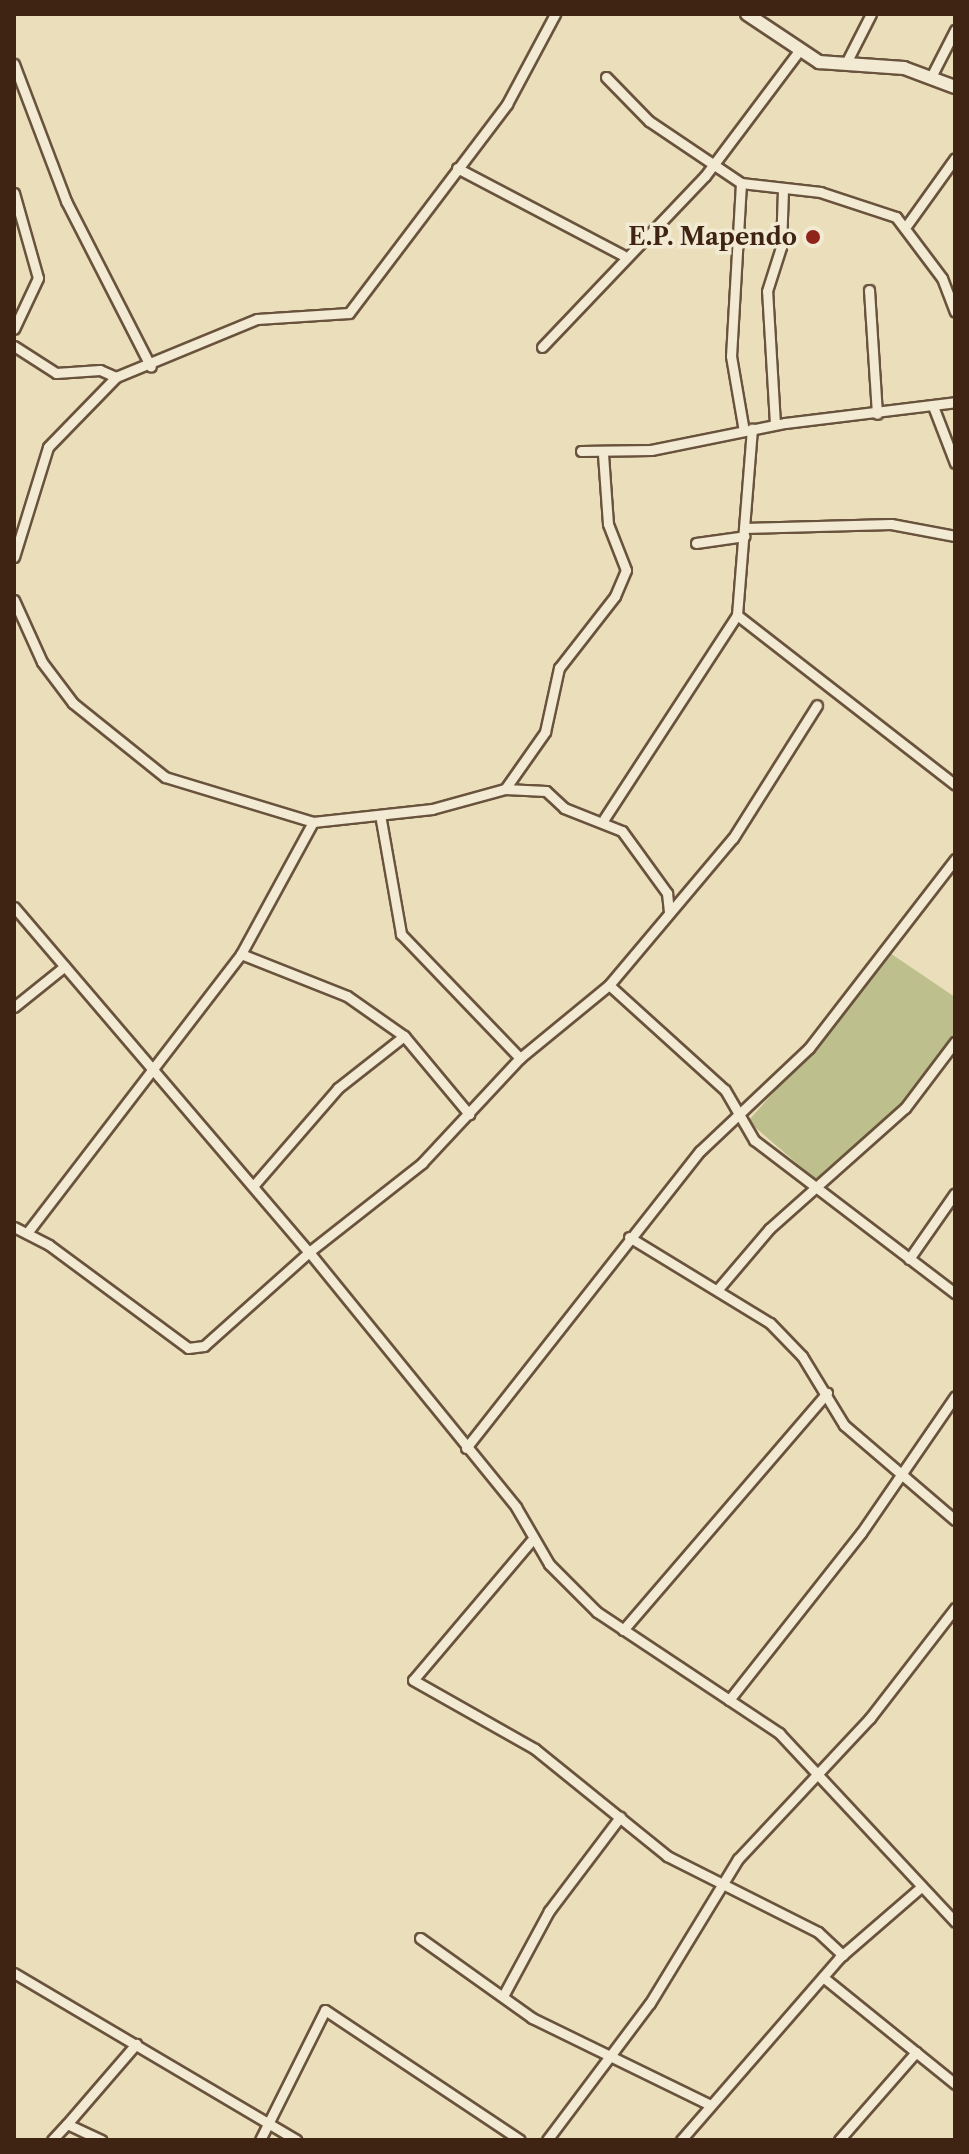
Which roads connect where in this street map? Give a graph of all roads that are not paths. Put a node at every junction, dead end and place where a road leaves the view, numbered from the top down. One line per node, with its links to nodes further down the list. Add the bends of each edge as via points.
1 (555, 14): 15 (street, via 507,104)
2 (747, 14): 4 (street)
3 (871, 14): 7 (street)
4 (763, 18): 6 (street)
5 (955, 30): 11 (street)
6 (799, 51): 7 (street, via 819,62); 14 (street)
7 (846, 63): 11 (street)
8 (14, 64): 9 (street)
9 (15, 77): 26 (street, via 66,201)
10 (606, 77): 14 (street)
11 (931, 77): 12 (street)
12 (955, 87)
13 (955, 158): 19 (street)
14 (710, 167): 16 (street); 20 (street)
15 (457, 168): 20 (street); 26 (street, via 345,317 301,311 257,319)
16 (741, 183): 17 (street); 32 (street, via 731,356)
17 (783, 190): 19 (street, via 820,192); 31 (street, via 781,247 767,291)
18 (14, 193): 23 (street, via 38,278)
19 (907, 225): 22 (street)
20 (623, 255): 25 (street)
21 (869, 290): 30 (street)
22 (955, 312)
23 (14, 329)
24 (14, 346): 27 (street, via 56,373 100,370)
25 (542, 347)
26 (151, 367): 27 (street)
27 (116, 377): 39 (street, via 48,447)
28 (955, 402): 29 (street)
29 (933, 406): 30 (street); 35 (street)
30 (877, 414): 31 (street)
31 (775, 424): 32 (street)
32 (748, 430): 34 (street); 36 (street)
33 (581, 451): 34 (street)
34 (603, 454): 44 (street, via 608,524 626,570 609,605 559,668 545,732)
35 (955, 463)
36 (745, 532): 37 (street, via 891,524); 38 (street); 41 (street)
37 (955, 536)
38 (696, 543)
39 (14, 557)
40 (14, 600): 47 (street, via 52,678 137,759 228,802)
41 (737, 615): 43 (street); 45 (street)
42 (817, 705): 50 (street, via 767,791)
43 (955, 785)
44 (505, 789): 45 (street, via 533,787 564,808); 46 (street)
45 (604, 819): 50 (street, via 655,874)
46 (381, 820): 47 (street); 57 (street, via 401,934)
47 (313, 822): 51 (street)
48 (955, 859): 60 (street, via 809,1048)
49 (14, 907): 52 (street)
50 (669, 912): 53 (street)
51 (241, 954): 55 (street, via 347,996); 58 (street)
52 (65, 966): 54 (street); 58 (street)
53 (609, 985): 57 (street); 60 (street, via 725,1090)
54 (14, 1007)
55 (404, 1036): 59 (street); 61 (street, via 338,1088)
56 (955, 1042): 62 (street, via 905,1108)
57 (520, 1058): 59 (street)
58 (155, 1065): 61 (street); 65 (street)
59 (469, 1114): 67 (street, via 413,1171)
60 (736, 1115): 62 (street); 66 (street)
61 (254, 1185): 67 (street)
62 (812, 1191): 68 (street); 69 (street)
63 (955, 1193): 68 (street)
64 (14, 1227): 65 (street)
65 (27, 1233): 67 (street, via 188,1348 204,1346)
66 (629, 1237): 69 (street); 73 (street, via 513,1397)
67 (309, 1252): 73 (street)
68 (909, 1259): 70 (street)
69 (718, 1289): 71 (street, via 770,1323)
70 (955, 1293)
71 (827, 1393): 74 (street, via 844,1425); 78 (street)
72 (955, 1396): 74 (street)
73 (466, 1448): 76 (street, via 516,1507)
74 (903, 1473): 75 (street); 79 (street)
75 (955, 1520)
76 (531, 1541): 78 (street); 81 (street, via 413,1680 535,1749)
77 (955, 1608): 80 (street)
78 (623, 1630): 79 (street)
79 (729, 1700): 80 (street, via 779,1733)
80 (817, 1776): 82 (street); 83 (street)
81 (620, 1817): 82 (street, via 667,1856); 89 (street, via 549,1911)
82 (724, 1882): 86 (street, via 818,1932); 92 (street)
83 (921, 1887): 84 (street); 86 (street)
84 (955, 1922)
85 (420, 1938): 89 (street)
86 (843, 1955): 88 (street)
87 (14, 1973): 90 (street)
88 (823, 1977): 91 (street); 94 (street)
89 (503, 1996): 92 (street)
90 (136, 2044): 95 (street); 96 (street)
91 (916, 2052): 93 (street); 104 (street)
92 (612, 2055): 94 (street); 102 (street)
93 (955, 2084)
94 (708, 2104): 103 (street)
95 (270, 2122): 99 (street); 100 (street); 101 (street, via 325,2010)
96 (67, 2124): 97 (street); 98 (street)
97 (52, 2140)
98 (101, 2140)
99 (260, 2140)
100 (296, 2140)
101 (520, 2140)
102 (547, 2140)
103 (681, 2140)
104 (839, 2140)

